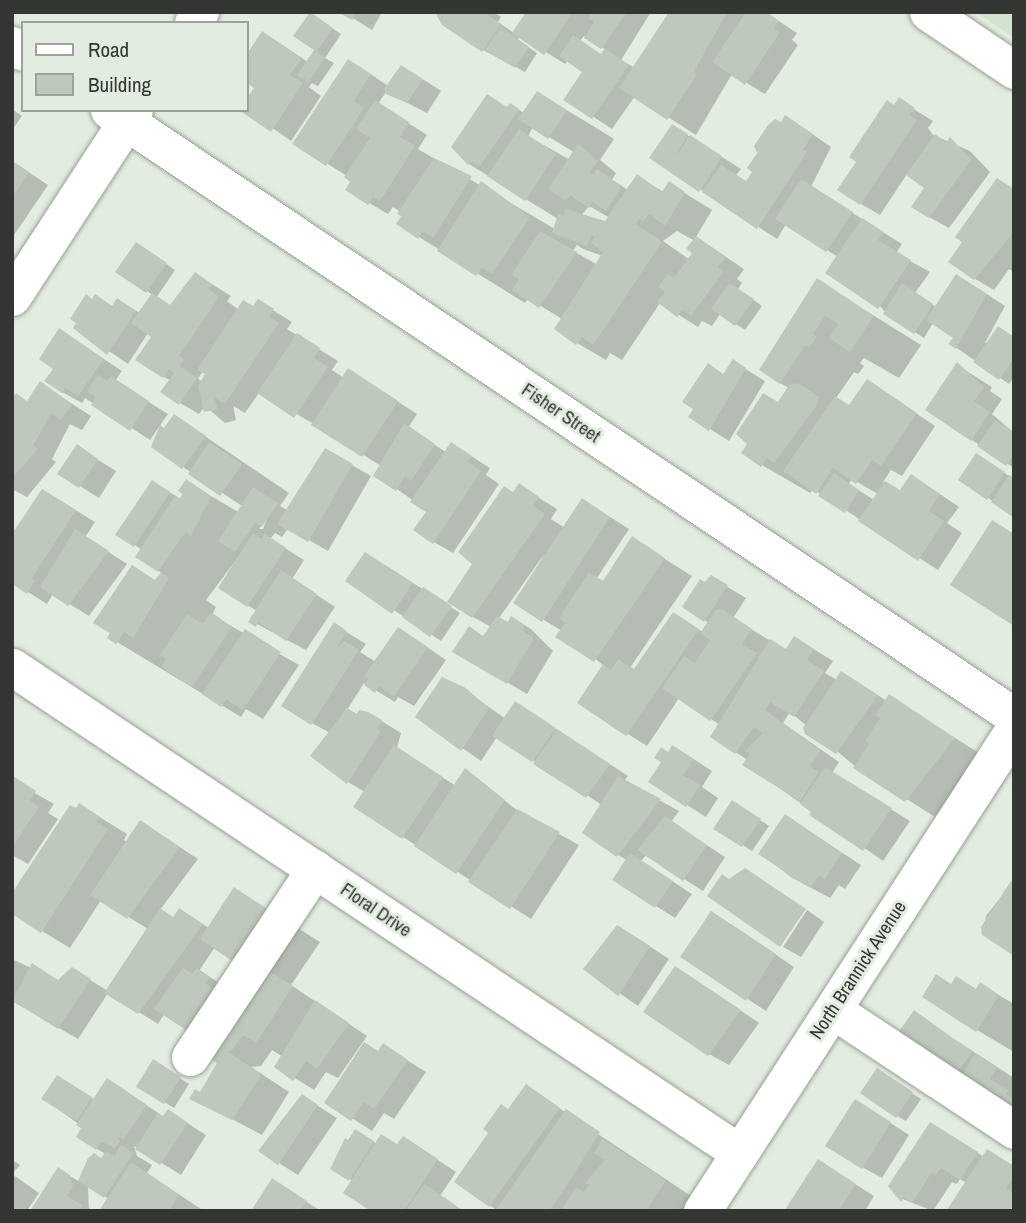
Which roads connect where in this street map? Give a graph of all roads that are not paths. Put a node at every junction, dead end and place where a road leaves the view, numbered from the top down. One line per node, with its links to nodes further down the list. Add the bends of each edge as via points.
1 (928, 12): 2 (street)
2 (1014, 70)
3 (123, 114): 4 (street); 6 (street, Fisher Street)
4 (12, 297)
5 (12, 667): 9 (street, Floral Drive)
6 (1014, 716)
7 (1014, 729): 8 (street, North Brannick Avenue)
8 (1002, 776): 10 (street, North Brannick Avenue)
9 (315, 869): 11 (street); 13 (street, Floral Drive)
10 (833, 1010): 12 (street); 13 (street, North Brannick Avenue)
11 (190, 1057)
12 (1014, 1130)
13 (740, 1153): 14 (street, North Brannick Avenue)
14 (702, 1211)

